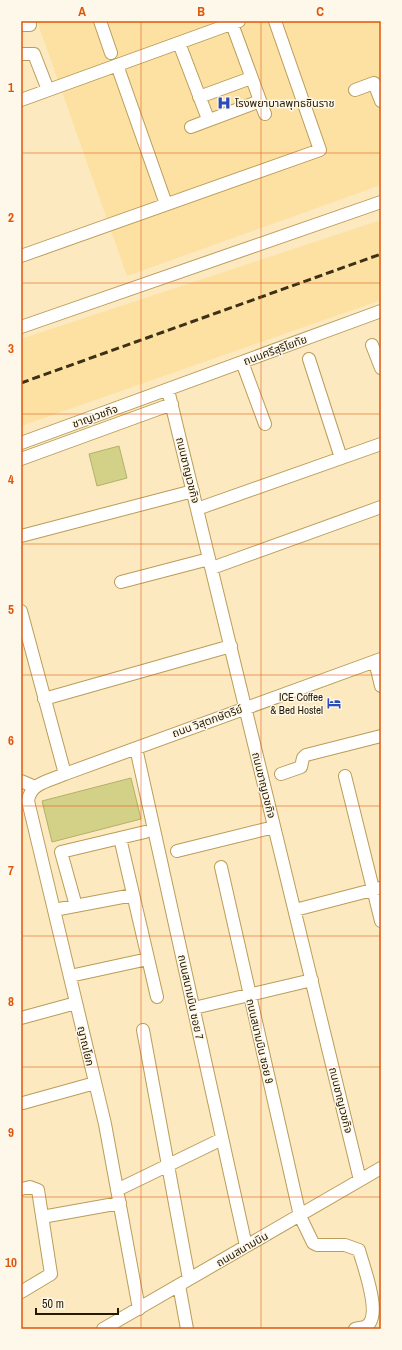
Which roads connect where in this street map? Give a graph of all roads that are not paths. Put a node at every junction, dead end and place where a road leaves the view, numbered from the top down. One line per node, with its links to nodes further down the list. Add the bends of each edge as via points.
1 (100, 21): 5 (street)
2 (275, 21): 19 (street, via 320,150)
3 (235, 22): 4 (street); 8 (street)
4 (179, 43): 7 (street); 11 (street)
5 (111, 52)
6 (21, 54): 9 (street, via 34,54)
7 (117, 65): 9 (street); 19 (street)
8 (251, 78): 11 (street); 13 (street)
9 (48, 90): 12 (street)
10 (355, 90): 14 (street, via 374,83)
11 (199, 98): 16 (street)
12 (21, 100)
13 (260, 101): 15 (street); 16 (street)
14 (381, 101)
15 (265, 114)
16 (208, 119): 17 (street)
17 (191, 127)
18 (381, 202): 22 (street)
19 (166, 204): 20 (street)
20 (21, 256)
21 (381, 311): 25 (street, ถนนศรีสุริโยทัย)
22 (21, 327)
23 (372, 345): 26 (street)
24 (309, 359): 32 (street)
25 (242, 362): 27 (street, ถนนศรีสุริโยทัย); 29 (street)
26 (381, 368)
27 (168, 390): 28 (street, ถนนชาญเวชกิจ); 30 (street, ชาญเวชกิจ)
28 (172, 404): 33 (street); 34 (street, ถนนชาญเวชกิจ)
29 (265, 424)
30 (21, 443)
31 (381, 444): 32 (street)
32 (341, 458): 36 (street)
33 (21, 459)
34 (193, 491): 36 (street, ถนนชาญเวชกิจ); 37 (street)
35 (381, 507): 38 (street)
36 (197, 509): 38 (street, ถนนชาญเวชกิจ)
37 (21, 536)
38 (210, 564): 39 (street); 41 (street, ถนนชาญเวชกิจ)
39 (122, 582)
40 (21, 611): 44 (street)
41 (231, 646): 44 (street); 45 (street, ถนนชาญเวชกิจ)
42 (378, 660): 43 (street); 45 (street, ถนน วิสุตกษัตริย์)
43 (381, 686)
44 (44, 699): 48 (street)
45 (245, 707): 47 (street, ถนน วิสุตกษัตริย์); 53 (street, ถนนชาญเวชกิจ)
46 (381, 736): 49 (street, via 306,755 301,767)
47 (136, 748): 48 (street, ถนน วิสุตกษัตริย์); 70 (street, ถนนสนามบิน ซอย 7)
48 (65, 774): 52 (street, ถนน วิสุตกษัตริย์)
49 (281, 774)
50 (345, 776): 58 (street)
51 (21, 781): 52 (street)
52 (34, 787): 61 (street, ญาณโยก, via 29,792 28,801)
53 (274, 827): 56 (street); 62 (street, ถนนชาญเวชกิจ)
54 (145, 832): 55 (street)
55 (120, 838): 59 (street); 60 (street, via 61,852)
56 (177, 850)
57 (221, 867): 67 (street, ถนนสนามบิน ซอย 9)
58 (377, 888): 62 (street); 63 (street)
59 (133, 895): 60 (street); 64 (street)
60 (76, 906): 61 (street)
61 (54, 910): 65 (street, ญาณโยก)
62 (295, 910): 66 (street, ถนนชาญเวชกิจ)
63 (381, 921)
64 (148, 959): 65 (street); 68 (street)
65 (70, 976): 69 (street, ญาณโยก)
66 (312, 980): 67 (street); 78 (street, ถนนชาญเวชกิจ)
67 (249, 995): 70 (street); 82 (street, ถนนสนามบิน ซอย 9)
68 (157, 997)
69 (76, 1003): 71 (street); 73 (street, ญาณโยก)
70 (194, 1008): 75 (street, ถนนสนามบิน ซอย 7)
71 (21, 1018)
72 (143, 1030): 76 (street)
73 (95, 1083): 74 (street); 80 (street, ญาณโยก)
74 (23, 1103)
75 (222, 1139): 76 (street); 84 (street, ถนนสนามบิน ซอย 7)
76 (168, 1166): 80 (street); 85 (street)
77 (381, 1168): 78 (street, ถนนสนามบิน)
78 (360, 1180): 82 (street, ถนนสนามบิน)
79 (21, 1190): 83 (street, via 30,1187 38,1190)
80 (117, 1190): 81 (street, ญาณโยก)
81 (120, 1203): 83 (street); 87 (street, ญาณโยก)
82 (300, 1216): 84 (street, ถนนสนามบิน); 90 (street, ถนนสนามบิน ซอย 9, via 313,1243 317,1246 345,1245 359,1250 374,1313 369,1324)
83 (42, 1217): 86 (street, via 51,1274)
84 (246, 1246): 85 (street, ถนนสนามบิน)
85 (184, 1282): 87 (street, ถนนสนามบิน); 89 (street)
86 (21, 1292)
87 (139, 1309): 88 (street, ถนนสนามบิน)
88 (103, 1329)
89 (187, 1329)
90 (355, 1329)

